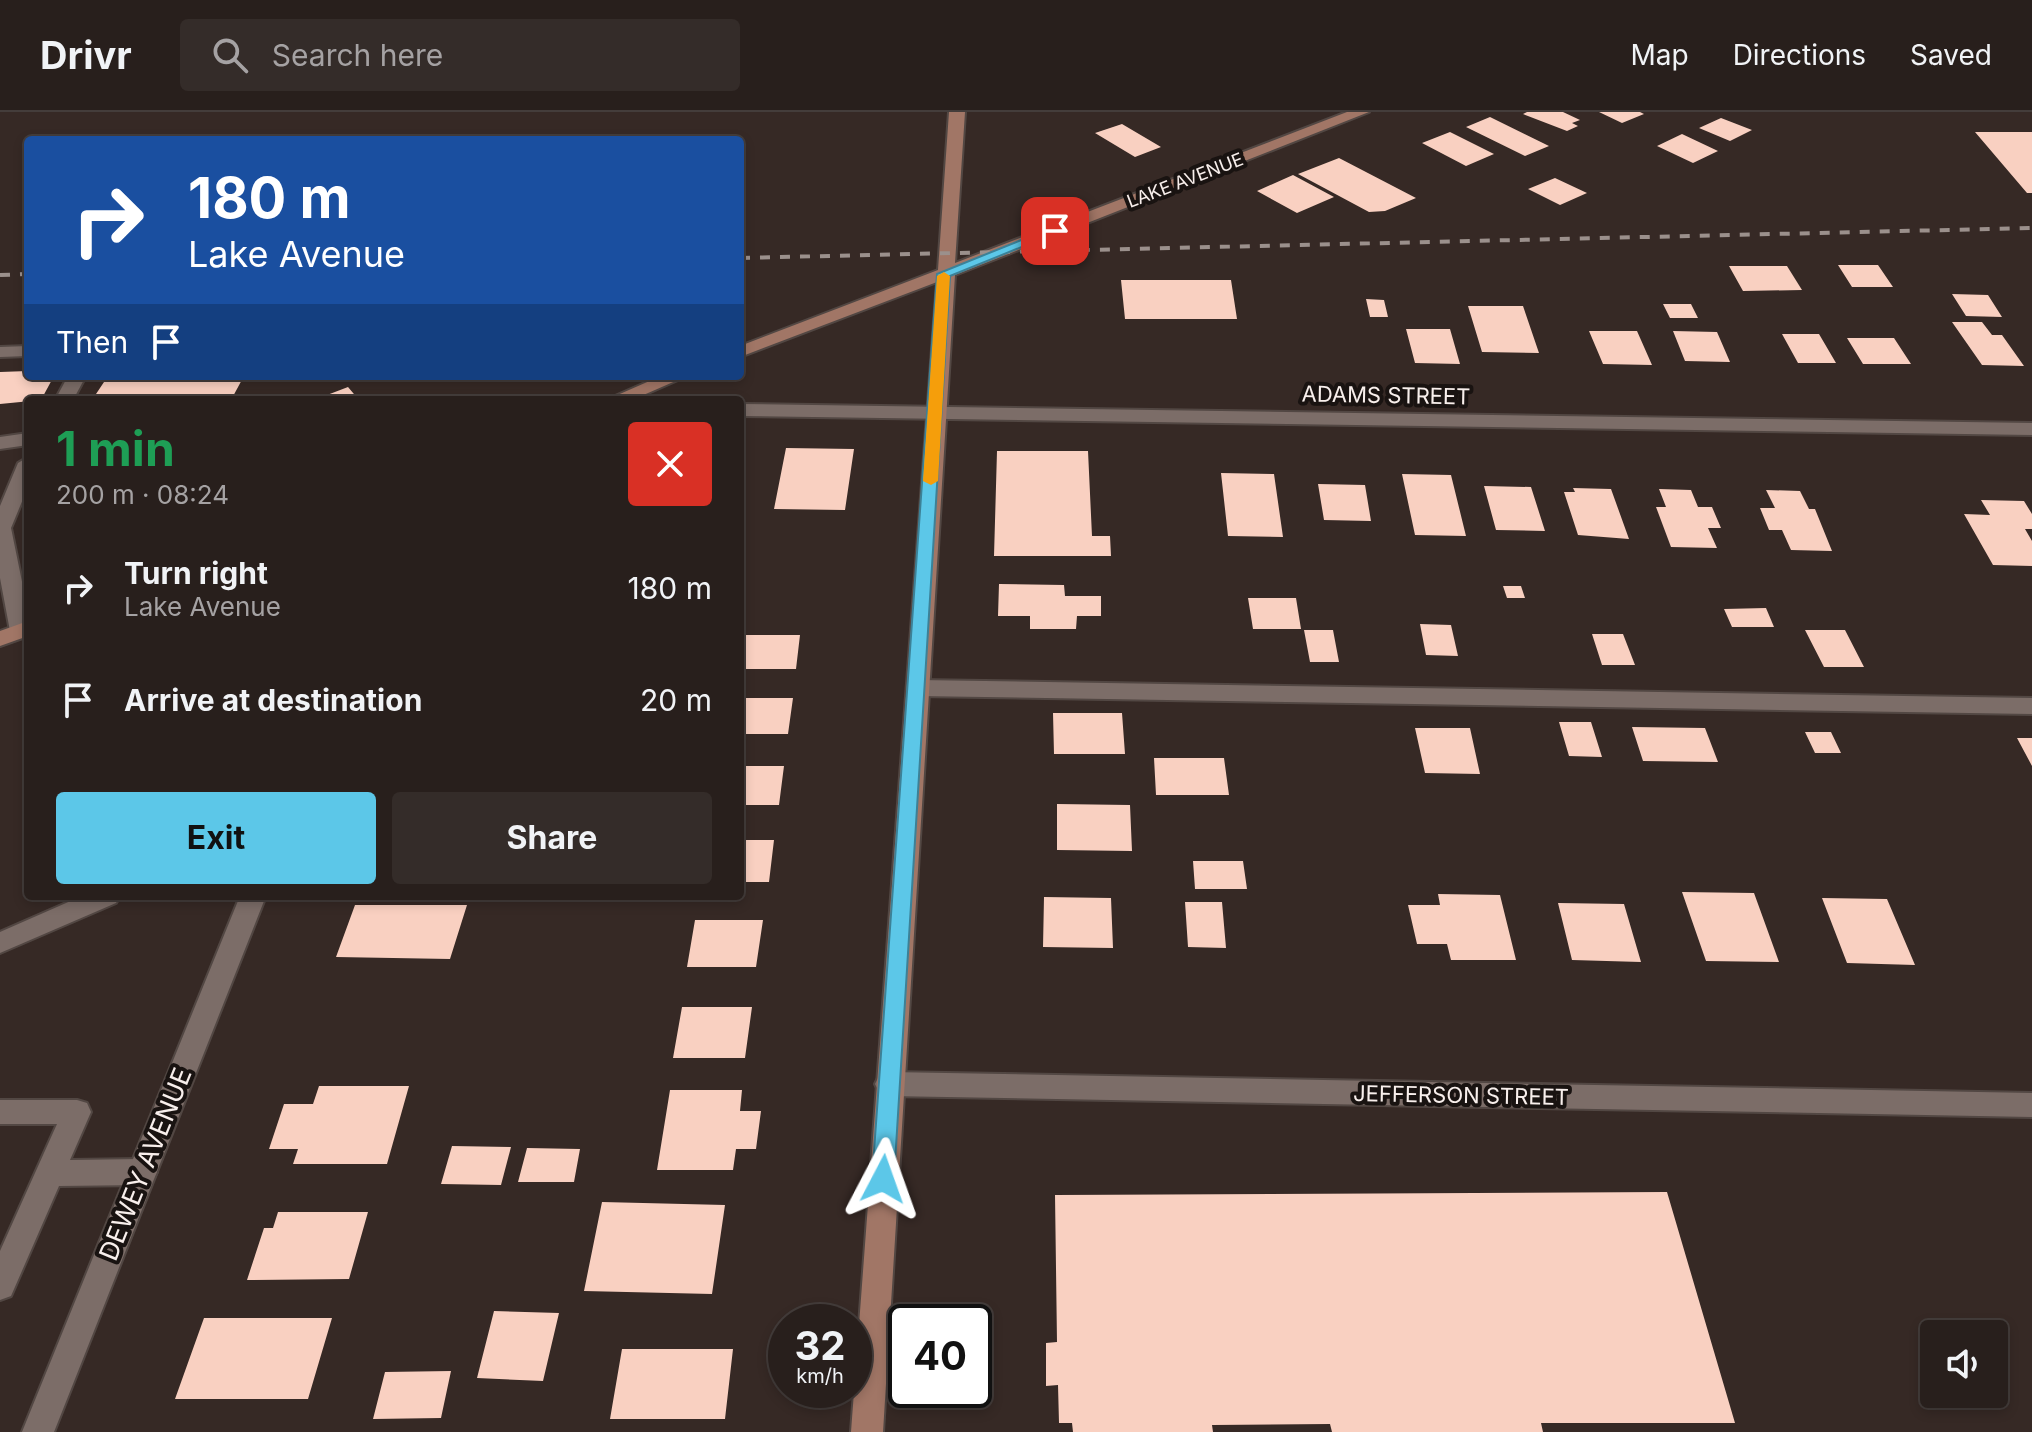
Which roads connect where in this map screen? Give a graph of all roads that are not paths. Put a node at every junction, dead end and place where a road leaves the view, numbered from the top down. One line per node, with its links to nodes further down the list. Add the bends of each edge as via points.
1 (957, 112): 3 (street)
2 (1361, 112): 3 (street, LAKE AVENUE)
3 (944, 274): 4 (street, LAKE AVENUE); 10 (street)
4 (744, 350)
5 (24, 351): 6 (street)
6 (0, 352)
7 (668, 380): 8 (street)
8 (626, 396)
9 (744, 410): 10 (street, ADAMS STREET)
10 (935, 412): 11 (street, ADAMS STREET); 19 (street)
11 (2032, 429)
12 (24, 440): 13 (street)
13 (0, 443)
14 (24, 473): 15 (street, via 1,528)
15 (12, 564): 16 (street)
16 (24, 625)
17 (24, 630): 18 (street)
18 (0, 639)
19 (918, 688): 20 (street); 24 (street)
20 (2032, 706)
21 (98, 900): 23 (street)
22 (251, 900): 27 (street, DEWEY AVENUE)
23 (0, 943)
24 (889, 1084): 25 (street, JEFFERSON STREET); 31 (street)
25 (2032, 1105)
26 (0, 1112): 28 (street, via 77,1112)
27 (142, 1172): 28 (street); 30 (street, DEWEY AVENUE)
28 (50, 1173): 29 (street)
29 (0, 1286)
30 (38, 1432)
31 (867, 1432)

